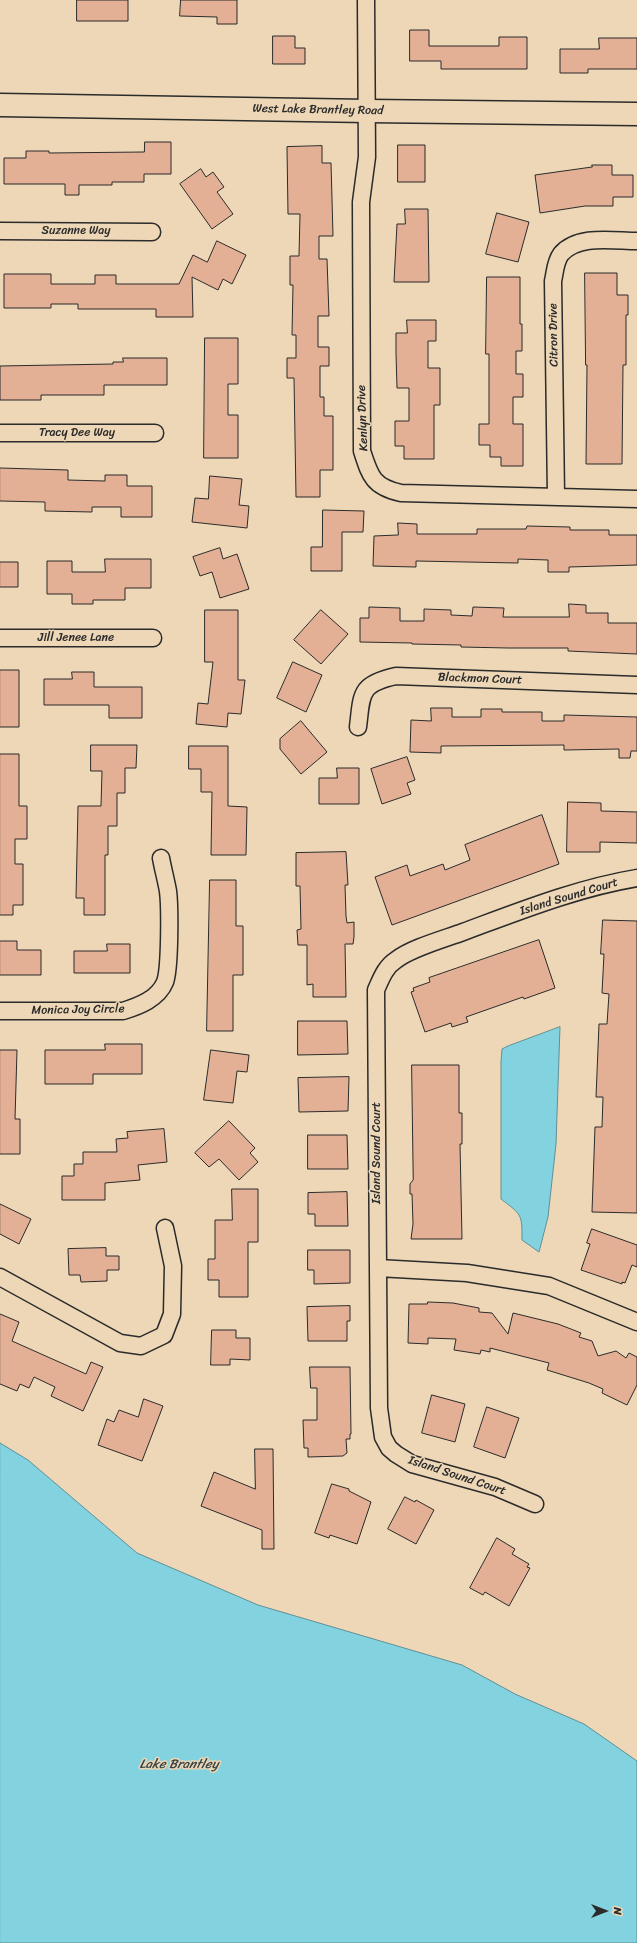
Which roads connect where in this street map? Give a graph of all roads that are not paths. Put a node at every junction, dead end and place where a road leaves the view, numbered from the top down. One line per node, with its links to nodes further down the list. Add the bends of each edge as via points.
1 (366, 0): 3 (street, Kenlyn Drive)
2 (0, 105): 3 (street, West Lake Brantley Road)
3 (368, 111): 4 (street, West Lake Brantley Road); 10 (street, Kenlyn Drive, via 367,157 360,210 362,451 368,470 375,483 386,490 400,493)
4 (637, 114)
5 (0, 231): 6 (street, Suzanne Way)
6 (152, 232)
7 (637, 241): 10 (street, Citron Drive, via 580,243 561,255 555,267 553,281)
8 (0, 433): 9 (street, Tracy Dee Way)
9 (155, 433)
10 (556, 496): 11 (street, Kenlyn Drive)
11 (637, 499)
12 (0, 638): 13 (street, Jill Jenee Lane)
13 (153, 638)
14 (637, 685): 15 (street, Blackmon Court, via 396,676 369,685 362,695)
15 (358, 727)
16 (161, 858): 18 (street, Monica Joy Circle, via 168,892 168,966 165,983 156,995 140,1006 124,1011)
17 (637, 878): 20 (street, Island Sound Court, via 547,901 428,945 395,960 382,974 376,990)
18 (0, 1011)
19 (165, 1228): 21 (street, via 173,1266 172,1314 164,1335 141,1346 120,1343)
20 (378, 1268): 22 (street, via 467,1273 549,1286); 23 (street, Island Sound Court, via 379,1408 383,1437 389,1448 412,1464 495,1487)
21 (0, 1277)
22 (637, 1322)
23 (535, 1504)

